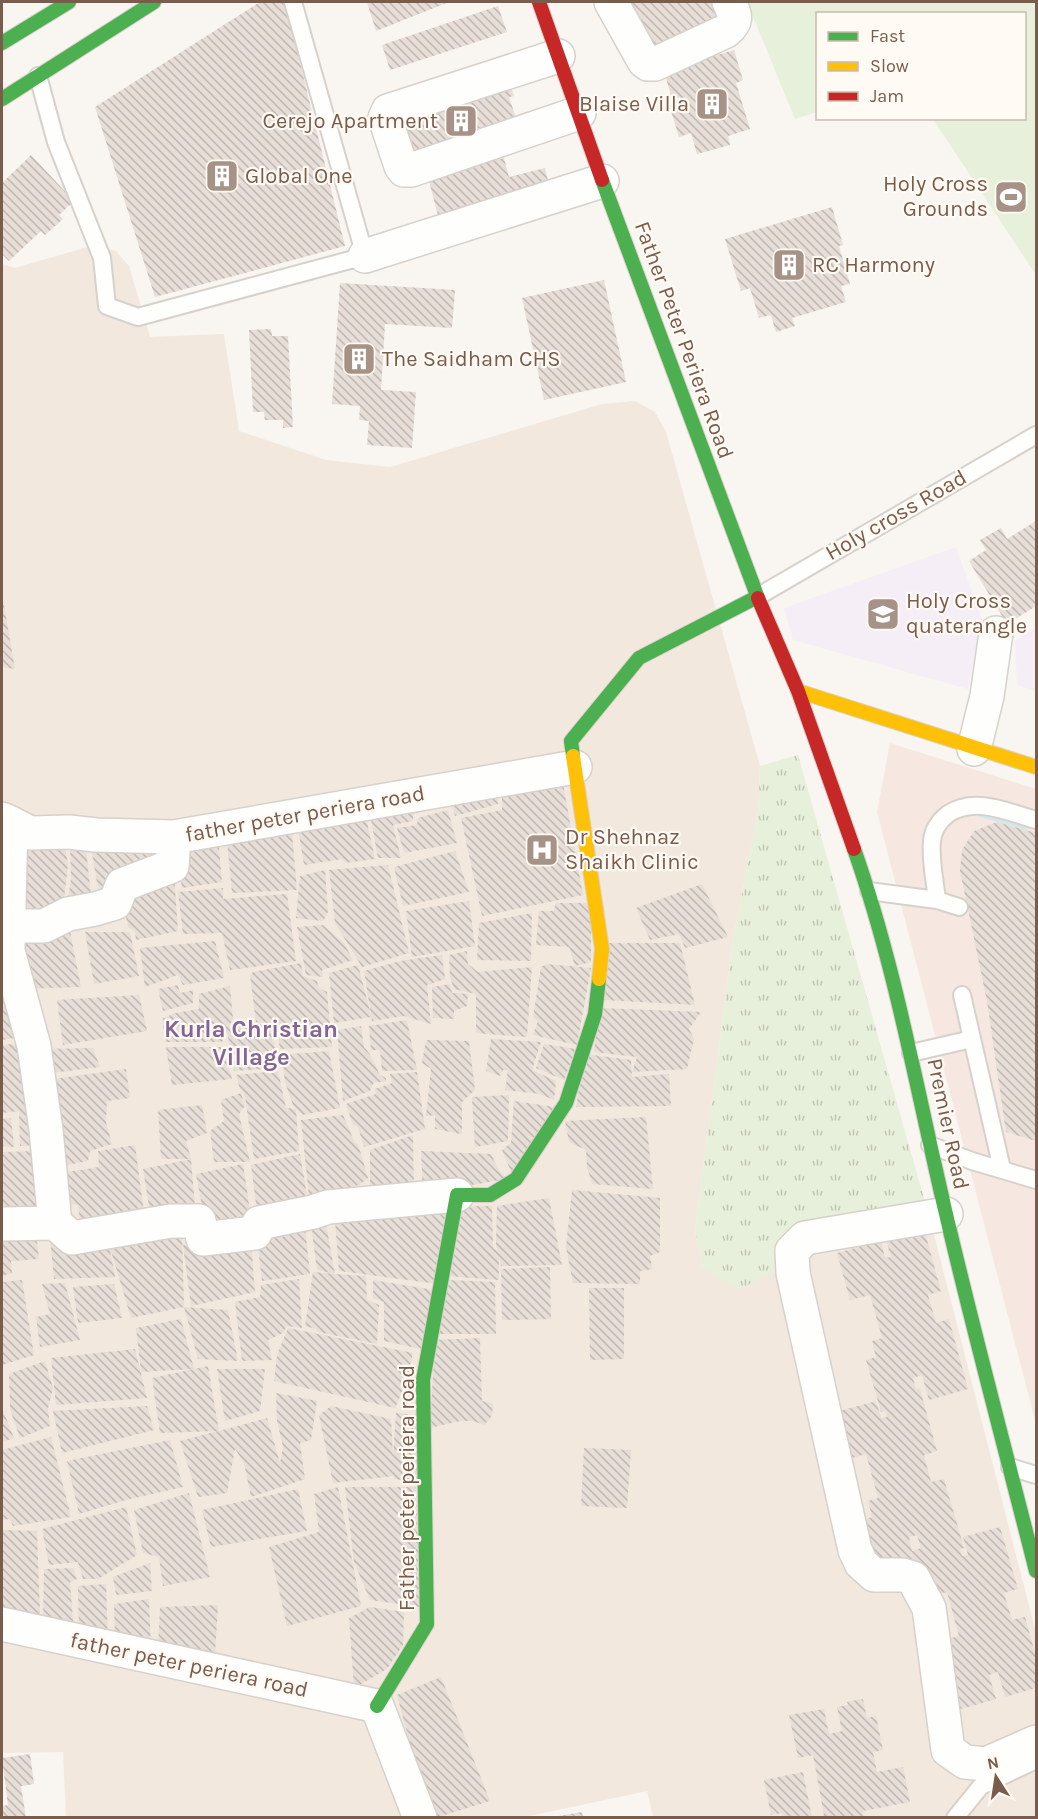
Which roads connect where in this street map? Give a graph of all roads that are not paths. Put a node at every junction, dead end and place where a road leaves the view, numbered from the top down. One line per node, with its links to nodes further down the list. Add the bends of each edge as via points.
1 (69, 2): 7 (street)
2 (154, 2): 9 (street)
3 (293, 2): 13 (lane)
4 (611, 2): 5 (street, via 644,61 655,64 726,31 733,25 735,15)
5 (729, 2)
6 (543, 3): 8 (street, Father Peter Periera Road)
7 (2, 43)
8 (558, 56): 11 (street, Father Peter Periera Road); 11 (street, via 388,111 385,118 400,166 411,170)
9 (38, 76): 10 (street); 13 (lane, via 56,142 102,258 107,306 138,317)
10 (2, 99)
11 (579, 113): 12 (street, Father Peter Periera Road)
12 (602, 181): 13 (street); 15 (street, Father Peter Periera Road)
13 (365, 256)
14 (1036, 435): 15 (lane, Holy cross Road)
15 (757, 597): 17 (street, Father Peter Periera Road); 19 (street, via 639,658 571,741)
16 (996, 633): 18 (street)
17 (798, 691): 18 (street); 24 (street, Premier Road)
18 (974, 749): 20 (street)
19 (575, 767): 23 (street, father peter periera road); 34 (street, via 602,948 595,1014 566,1103 516,1179 490,1195)
20 (1036, 768)
21 (1036, 820): 25 (lane, via 975,805 938,821 932,838)
22 (6, 821): 23 (street, via 30,833); 27 (street)
23 (174, 837): 27 (street, father peter periera road, via 172,866 123,885 116,903 68,914)
24 (869, 891): 25 (lane); 30 (street, Premier Road)
25 (937, 900): 26 (lane)
26 (958, 907)
27 (6, 943): 36 (street, via 34,1046)
28 (962, 995): 29 (lane)
29 (972, 1038): 30 (lane); 32 (lane)
30 (911, 1053): 31 (street, Premier Road)
31 (930, 1145): 32 (lane); 35 (street, Premier Road)
32 (1002, 1169): 33 (lane)
33 (1036, 1180)
34 (457, 1195): 36 (street, via 328,1207 260,1223 255,1233 203,1239 199,1221 171,1221 72,1238); 44 (street, Father peter periera road, via 423,1380 427,1624)
35 (946, 1214): 38 (street, Premier Road); 45 (street, via 805,1238 792,1251 793,1273 858,1557 874,1575 913,1578 929,1608 948,1750 965,1762 986,1764)
36 (55, 1223): 37 (street)
37 (2, 1224)
38 (1010, 1467): 39 (lane); 40 (street, Premier Road)
39 (1036, 1475)
40 (1017, 1494): 41 (lane); 42 (street, Premier Road)
41 (1036, 1500)
42 (1036, 1571)
43 (2, 1624): 44 (street, father peter periera road)
44 (377, 1706): 47 (street)
45 (1036, 1742)
46 (1036, 1760): 48 (lane, via 981,1786)
47 (420, 1818)
48 (955, 1818)

